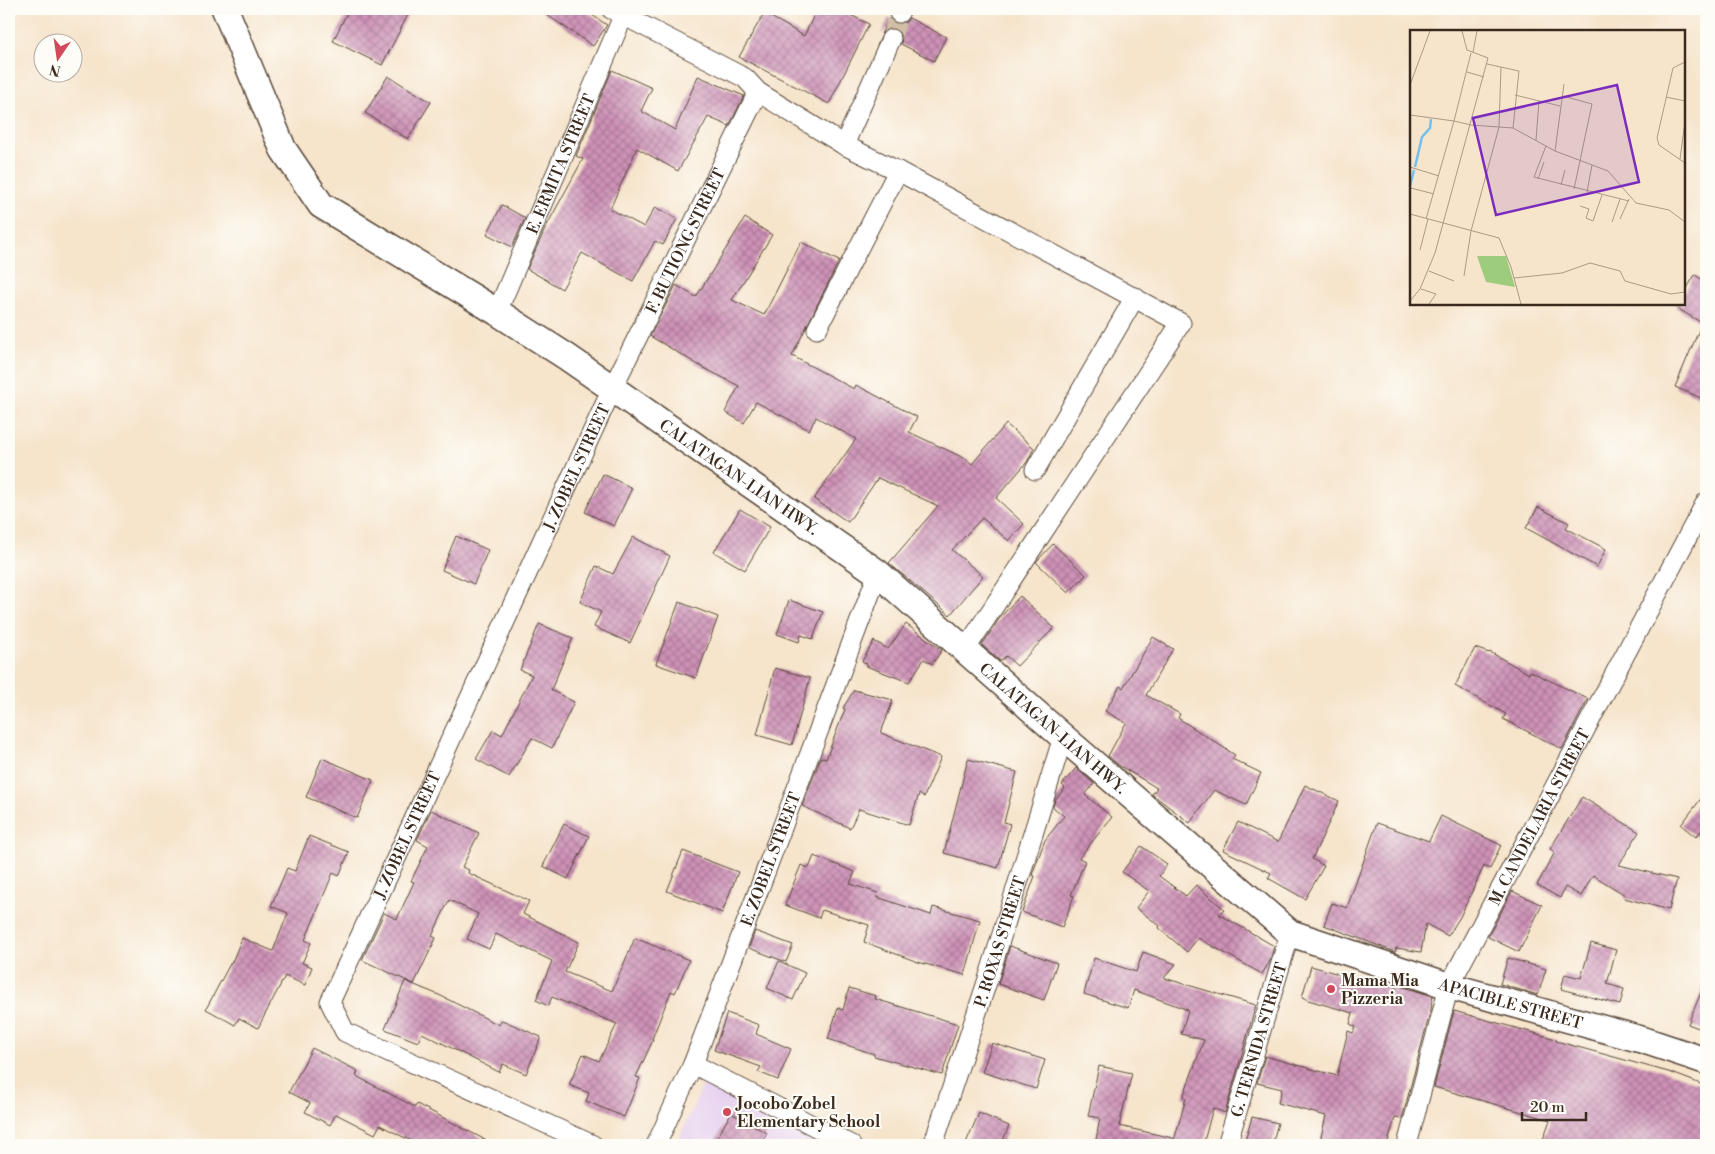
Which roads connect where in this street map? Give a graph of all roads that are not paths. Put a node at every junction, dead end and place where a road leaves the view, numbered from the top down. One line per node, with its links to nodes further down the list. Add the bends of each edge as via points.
1 (225, 9): 8 (main road, CALATAGAN-LIAN HWY., via 283,149 321,205)
2 (617, 12): 4 (street, via 745,78); 8 (street, E. ERMITA STREET)
3 (891, 39): 5 (street)
4 (758, 92): 5 (street); 10 (street, F. BUTIONG STREET)
5 (844, 145): 6 (street)
6 (898, 171): 7 (street); 9 (street)
7 (1135, 297): 11 (street); 14 (street, via 1181,323)
8 (497, 312): 10 (main road, CALATAGAN-LIAN HWY.)
9 (816, 328)
10 (612, 389): 13 (main road, CALATAGAN-LIAN HWY.); 20 (street, J. ZOBEL STREET, via 330,1002 346,1032)
11 (1035, 470)
12 (1706, 502): 17 (street, M. CANDELARIA STREET)
13 (878, 572): 14 (main road, CALATAGAN-LIAN HWY.); 19 (street, E. ZOBEL STREET)
14 (965, 650): 15 (main road, CALATAGAN-LIAN HWY.)
15 (1063, 736): 16 (main road, CALATAGAN-LIAN HWY.); 23 (street, P. ROXAS STREET)
16 (1290, 933): 17 (main road, APACIBLE STREET); 24 (street, G. TERNIDA STREET)
17 (1449, 986): 18 (main road, APACIBLE STREET, via 1643,1040); 25 (street, M. CANDELARIA STREET)
18 (1706, 1061)
19 (693, 1064): 21 (street, E. ZOBEL STREET); 22 (street)
20 (593, 1145)
21 (656, 1145)
22 (851, 1145)
23 (933, 1145)
24 (1227, 1145)
25 (1407, 1145)

